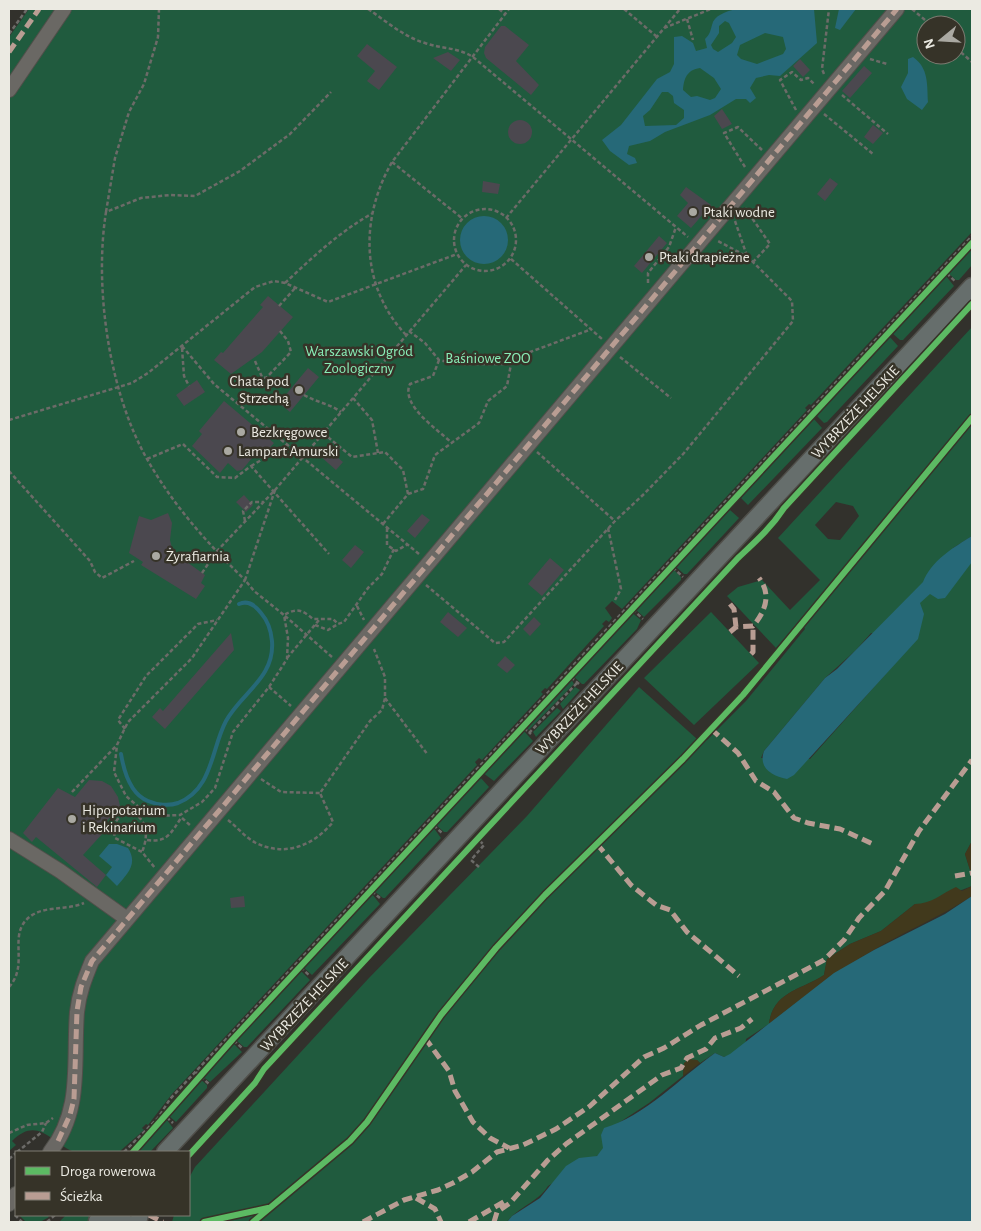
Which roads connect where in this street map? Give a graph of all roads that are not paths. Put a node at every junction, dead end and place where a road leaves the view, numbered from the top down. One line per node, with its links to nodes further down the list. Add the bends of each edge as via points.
1 (64, 9): 3 (street)
2 (897, 9): 6 (street, via 823,86 814,106 731,210 416,574)
3 (9, 90)
4 (964, 285): 7 (main road, WYBRZEŻE HELSKIE)
5 (9, 839): 6 (street)
6 (127, 919): 8 (street, via 92,960 81,987 74,1099)
7 (182, 1128): 9 (main road, WYBRZEŻE HELSKIE); 10 (main road, WYBRZEŻE HELSKIE)
8 (54, 1147)
9 (166, 1151)
10 (173, 1151)
11 (99, 1219): 12 (main road, via 116,1217)
12 (124, 1222)

